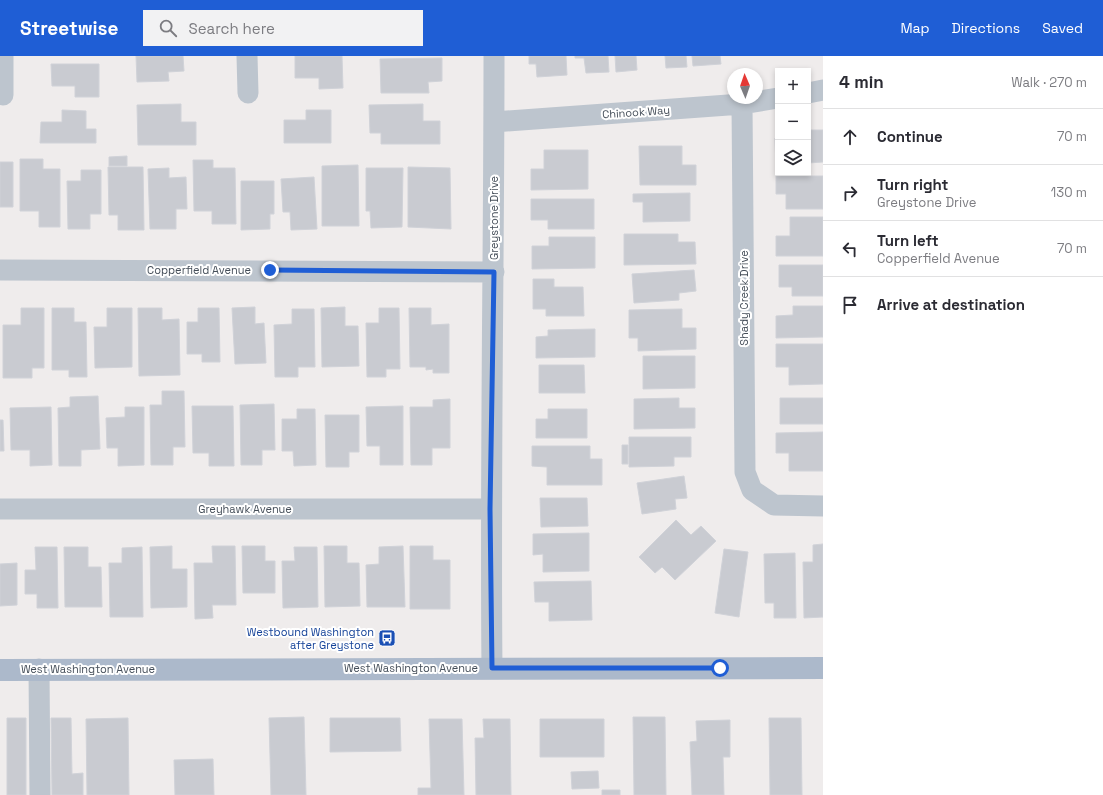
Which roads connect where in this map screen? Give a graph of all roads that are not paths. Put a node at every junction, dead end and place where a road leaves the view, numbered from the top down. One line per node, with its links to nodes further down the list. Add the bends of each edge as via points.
1 (3, 56): 7 (street)
2 (247, 56): 6 (street)
3 (494, 56): 11 (street, Greystone Drive)
4 (823, 90): 5 (street)
5 (811, 92)
6 (248, 93)
7 (3, 95)
8 (775, 98): 9 (street, Chinook Way)
9 (763, 100)
10 (742, 104): 11 (street, Chinook Way); 14 (street, Shady Creek Drive, via 745,472 752,490 774,505)
11 (494, 122): 13 (street, Greystone Drive)
12 (0, 270): 13 (street, Copperfield Avenue)
13 (494, 272): 16 (street, Greystone Drive)
14 (823, 506)
15 (0, 509): 16 (street, Greyhawk Avenue)
16 (490, 509): 17 (street, Greystone Drive)
17 (492, 668): 18 (main road, West Washington Avenue); 19 (main road, West Washington Avenue)
18 (823, 668)
19 (39, 669): 20 (main road, West Washington Avenue); 21 (street)
20 (0, 670)
21 (40, 795)

